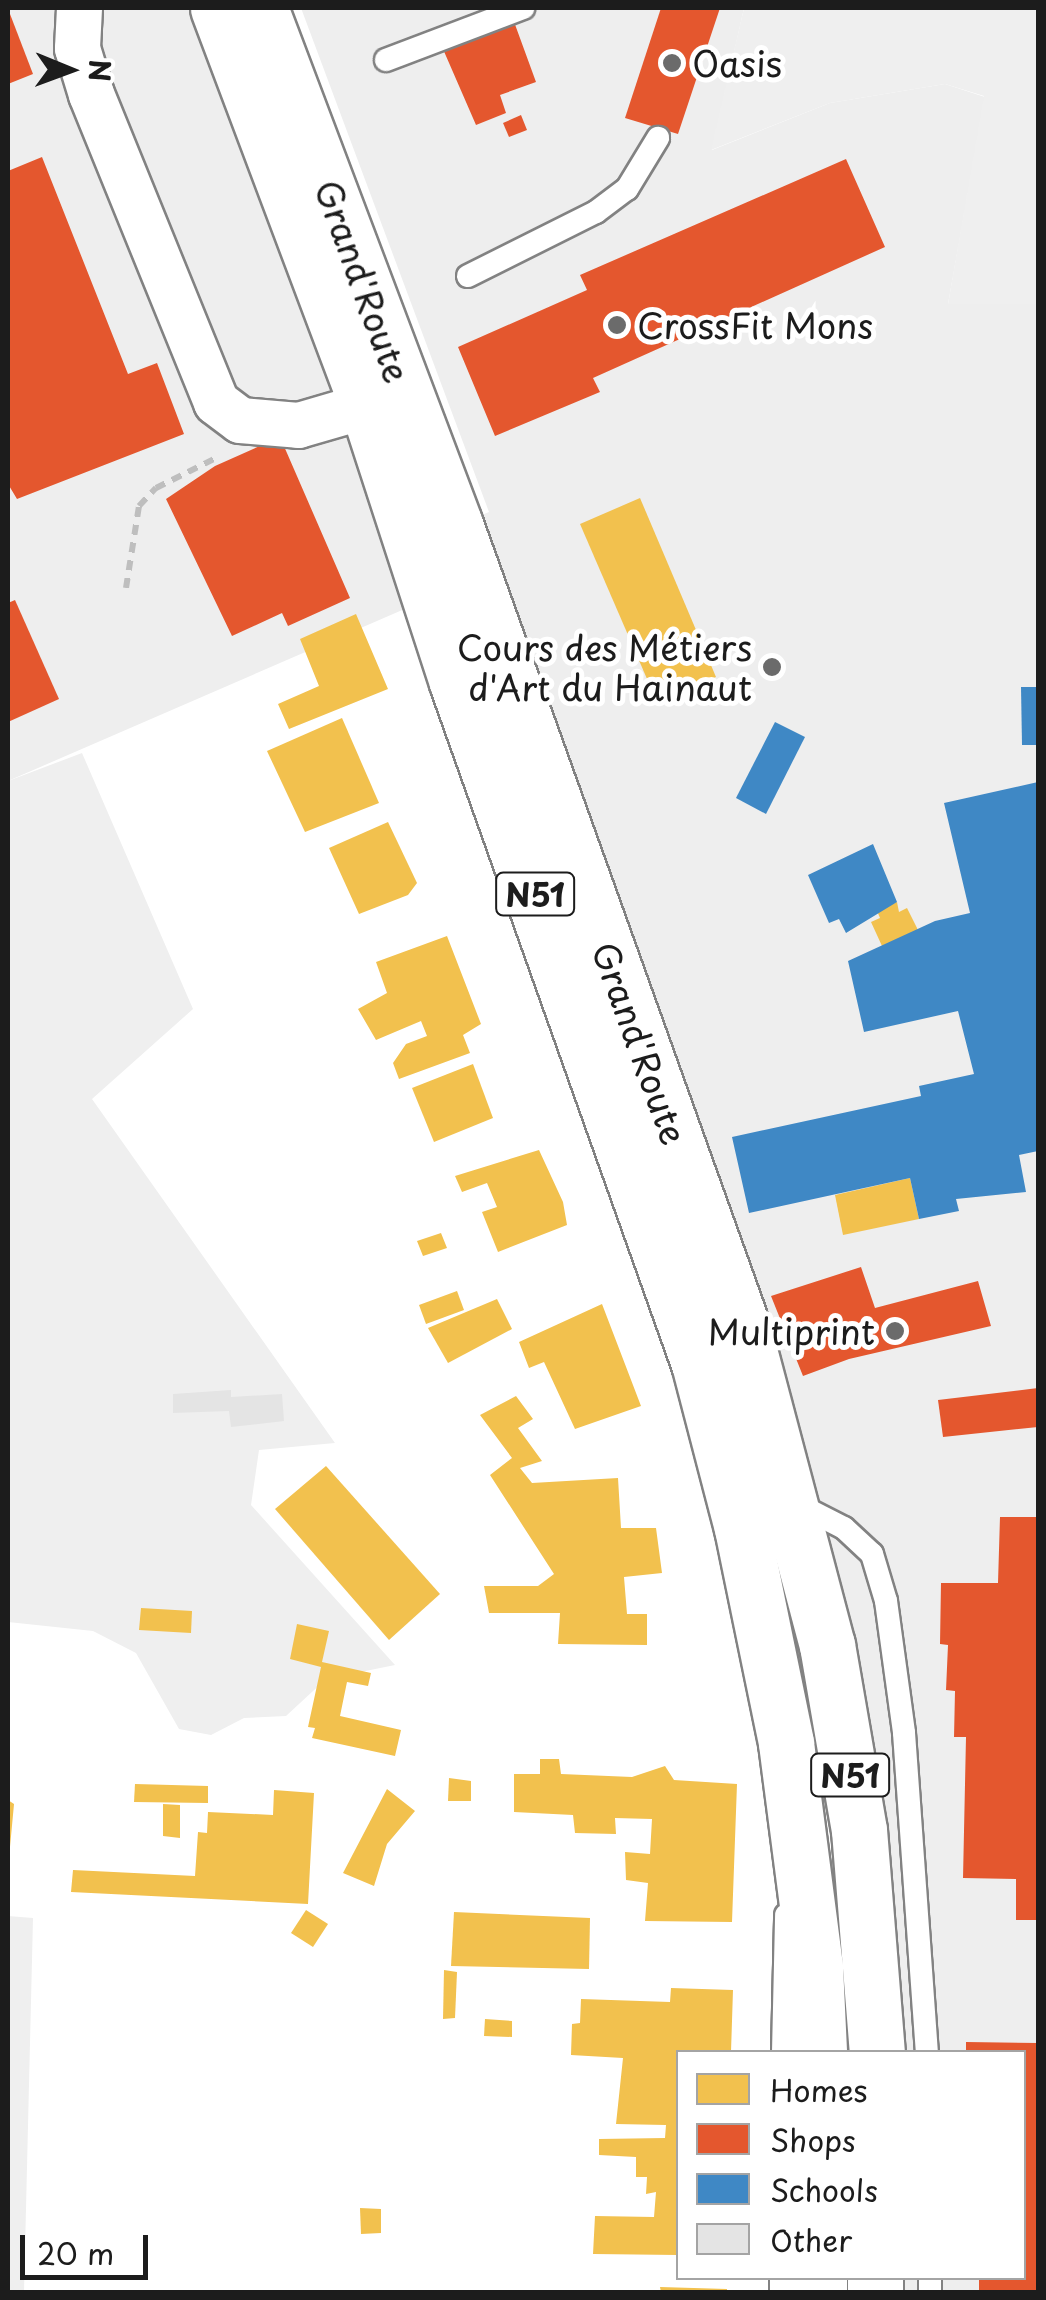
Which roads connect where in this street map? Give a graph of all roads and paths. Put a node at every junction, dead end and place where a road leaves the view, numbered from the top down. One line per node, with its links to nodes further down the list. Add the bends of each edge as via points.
1 (79, 8): 8 (street, via 77,48 91,94 216,402 240,420 298,425)
2 (218, 8): 8 (main road, Grand'Route / N51)
3 (260, 8): 11 (main road, Grand'Route / N51, via 455,526 729,1289)
4 (523, 8): 5 (lane)
5 (386, 60)
6 (658, 138): 7 (lane, via 627,189 596,212)
7 (468, 276)
8 (367, 406): 12 (main road, Grand'Route / N51, via 457,682 699,1363 746,1548)
9 (232, 452): 10 (path, via 156,488 139,506)
10 (126, 588)
11 (793, 1502): 15 (main road, Grand'Route / N51, via 828,1645 859,1830); 16 (lane, via 844,1528 872,1554 886,1601 909,1791)
12 (794, 1797): 13 (lane); 14 (main road, Grand'Route / N51)
13 (783, 2050)
14 (819, 2050)
15 (877, 2050)
16 (927, 2050)

